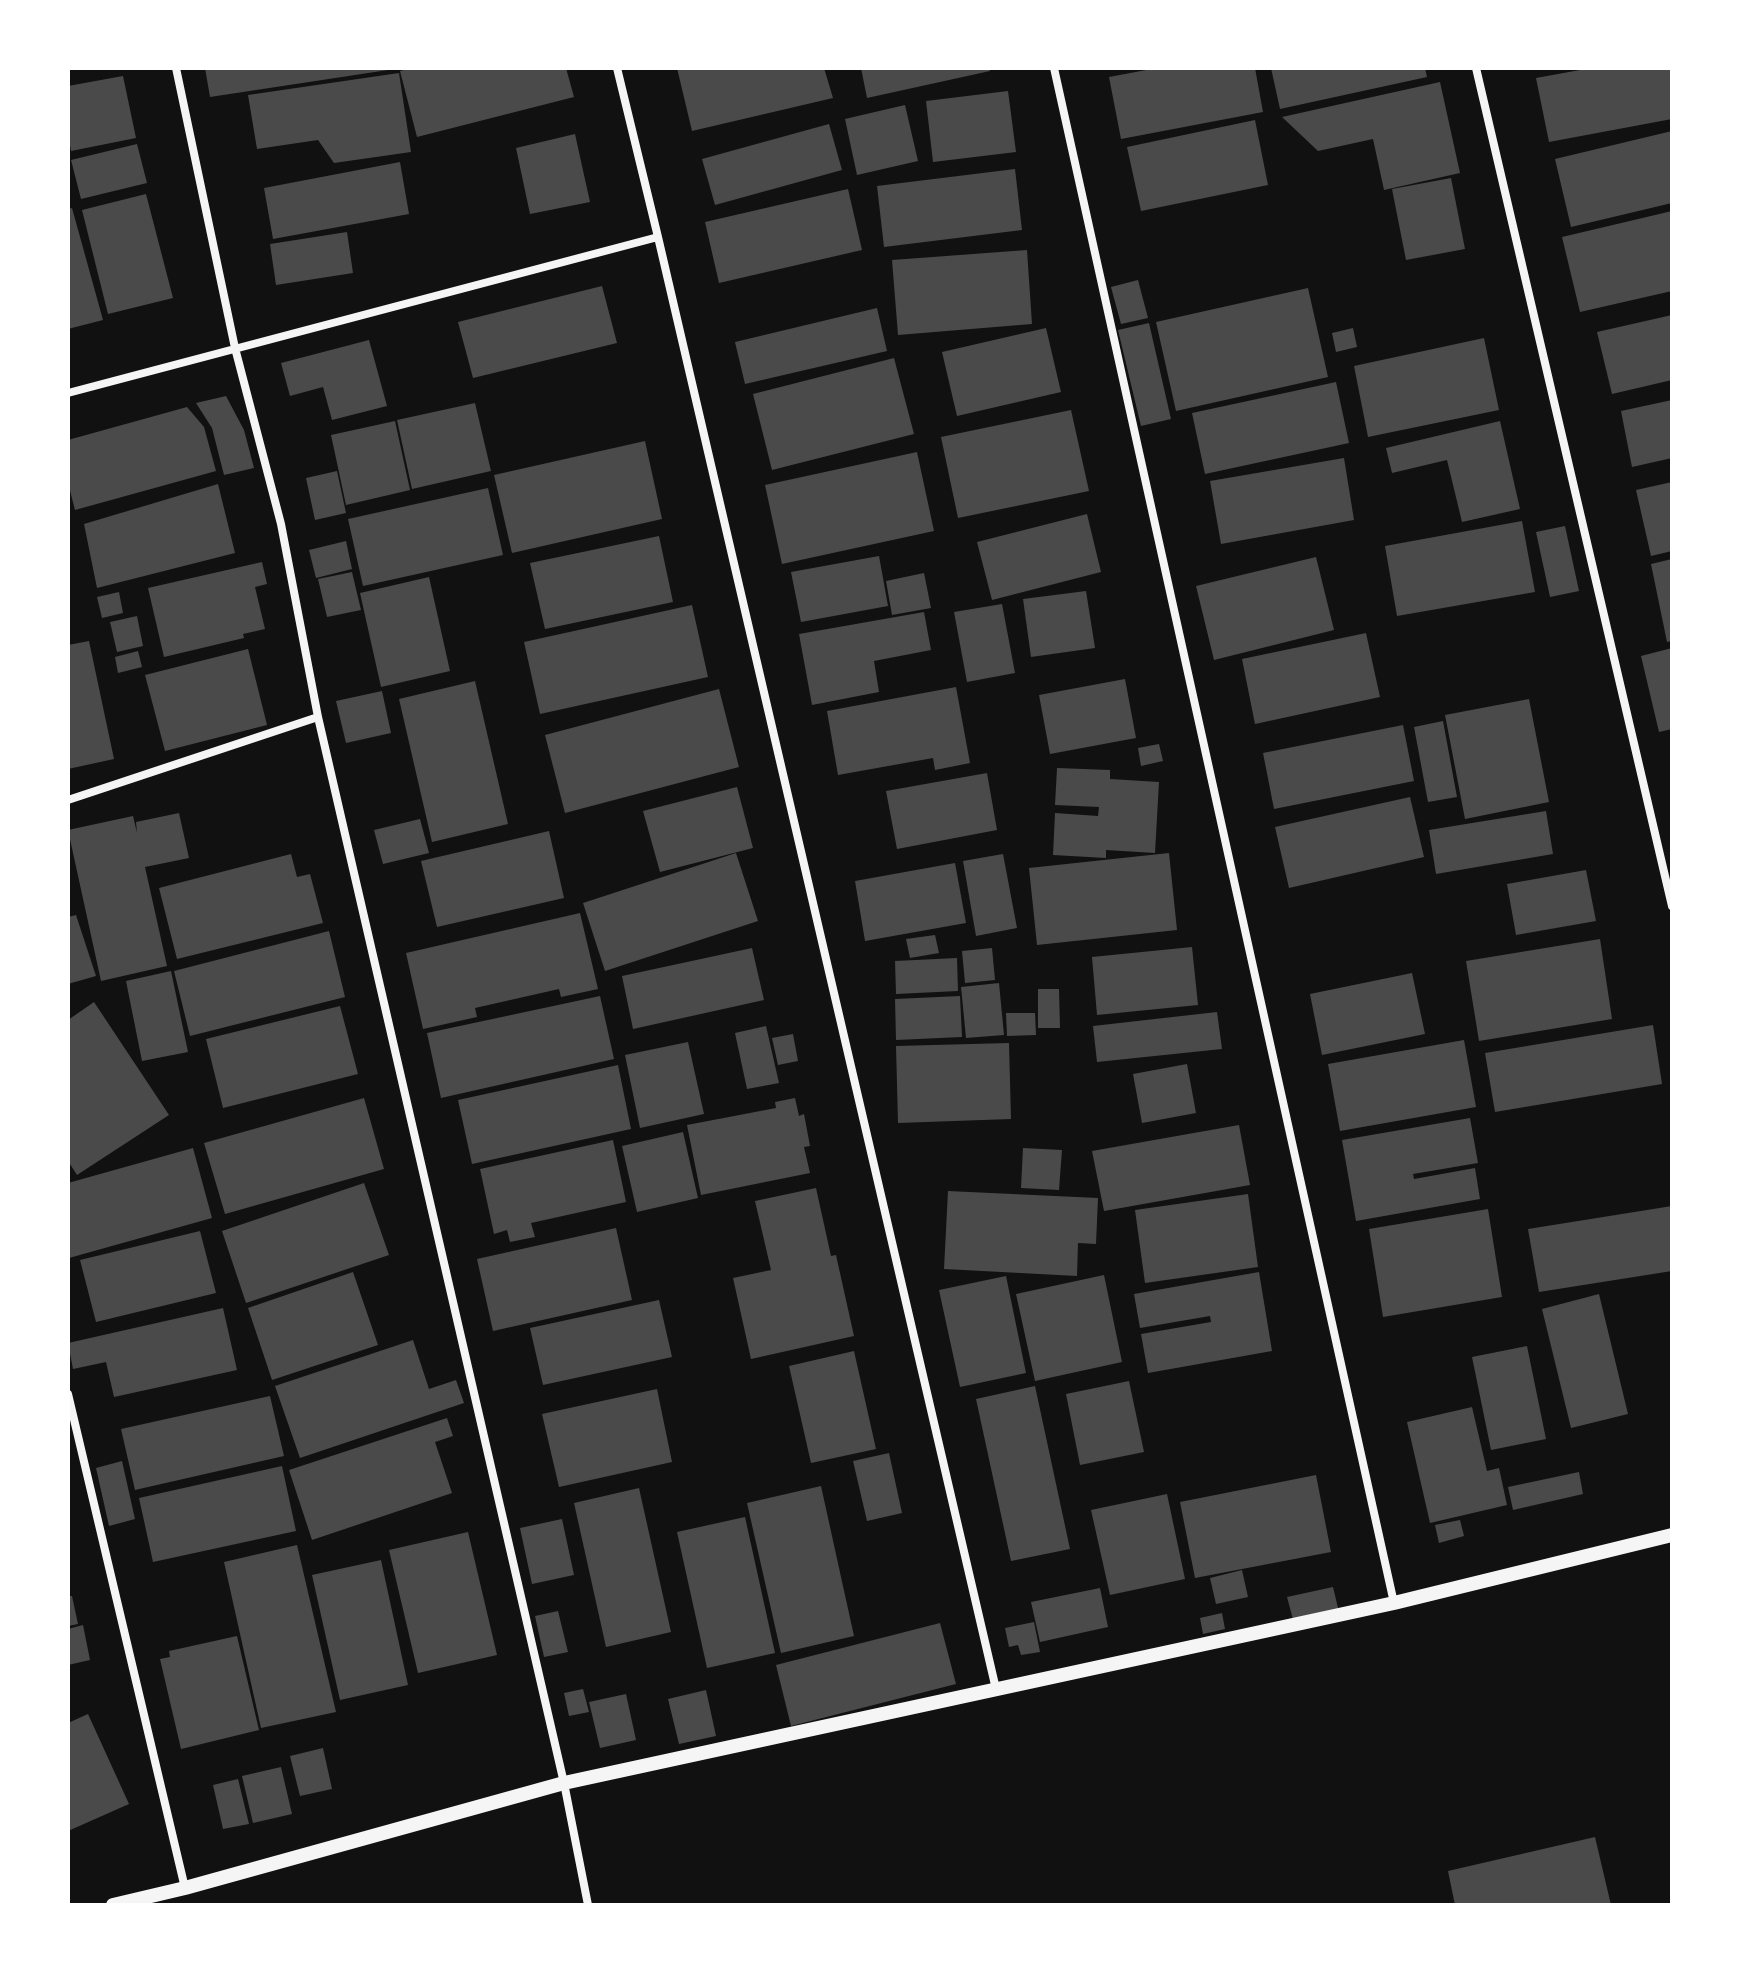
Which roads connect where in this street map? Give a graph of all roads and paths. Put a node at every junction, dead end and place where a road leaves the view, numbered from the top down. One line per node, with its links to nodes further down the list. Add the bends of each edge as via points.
1 (176, 68): 6 (street)
2 (617, 68): 5 (street)
3 (1054, 68): 13 (street)
4 (1476, 68): 10 (street)
5 (658, 237): 6 (street); 14 (street)
6 (235, 348): 7 (street); 8 (street, via 281,524)
7 (68, 393)
8 (318, 717): 9 (street); 15 (street)
9 (68, 800)
10 (1672, 906)
11 (68, 1394): 16 (street)
12 (1672, 1535): 13 (street)
13 (1394, 1603): 14 (street)
14 (996, 1689): 15 (street)
15 (564, 1783): 16 (street); 18 (street)
16 (185, 1888): 17 (street)
17 (113, 1905)
18 (588, 1905)

